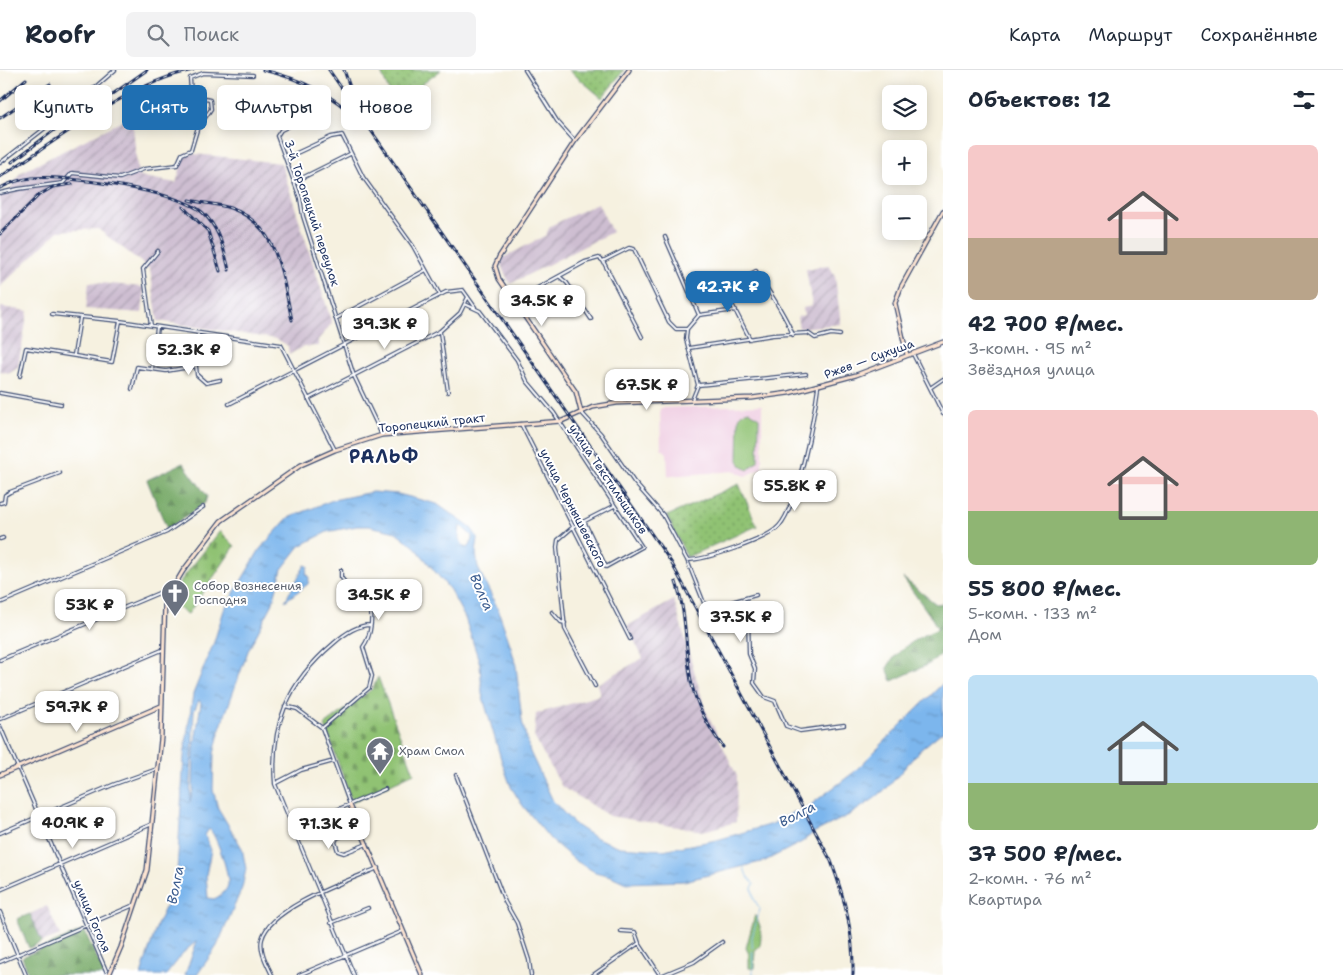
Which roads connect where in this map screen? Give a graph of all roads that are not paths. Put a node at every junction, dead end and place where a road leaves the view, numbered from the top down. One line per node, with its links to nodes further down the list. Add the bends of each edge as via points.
1 (115, 70): 9 (street)
2 (525, 70): 6 (street, via 557,121)
3 (629, 70): 6 (main road)
4 (253, 75): 11 (street, via 203,73 190,78 191,93 210,100 211,109 197,130 191,150 182,154 177,165 144,169 120,178 72,173 63,183)
5 (281, 130): 8 (street, 3-й Торопецкий переулок, via 277,136)
6 (575, 141): 22 (main road, via 496,263 496,273)
7 (350, 154): 8 (street, via 342,135); 10 (street); 16 (street)
8 (285, 158): 10 (street, 3-й Торопецкий переулок)
9 (0, 163)
10 (294, 182): 29 (street, 3-й Торопецкий переулок)
11 (0, 193)
12 (943, 211): 45 (main road, via 895,303)
13 (665, 237): 27 (street)
14 (158, 251): 32 (street, via 143,268)
15 (603, 261): 17 (street, via 593,259); 34 (street, via 629,248 634,249 669,322 676,329); 39 (street)
16 (426, 270): 20 (street); 29 (street)
17 (560, 276): 22 (street); 30 (street)
18 (719, 279): 19 (street)
19 (724, 288): 25 (street); 37 (street, via 756,271 779,305)
20 (440, 295): 21 (street, via 460,290); 42 (street)
21 (468, 297): 23 (street); 24 (street, улица Текстильщиков)
22 (514, 302): 65 (main road, via 576,392)
23 (466, 304): 24 (street); 35 (street)
24 (475, 307): 67 (street, улица Текстильщиков)
25 (736, 310): 27 (street); 40 (street)
26 (52, 314): 28 (street)
27 (699, 315): 34 (street)
28 (80, 318): 31 (street); 46 (street)
29 (337, 318): 42 (street, 3-й Торопецкий переулок)
30 (591, 318)
31 (120, 321): 32 (street); 46 (street, via 112,362)
32 (152, 326): 33 (street)
33 (157, 327): 36 (street); 48 (street)
34 (687, 329): 43 (street)
35 (440, 331): 52 (street); 59 (street)
36 (198, 332): 47 (street); 49 (street, via 281,345)
37 (793, 335): 38 (street, via 808,333 815,338); 40 (street)
38 (840, 335)
39 (642, 338)
40 (751, 340): 43 (street)
41 (943, 342): 44 (main road, Ржев — Сухуша)
42 (346, 345): 49 (street); 52 (street, 3-й Торопецкий переулок)
43 (689, 348): 55 (street)
44 (912, 352): 45 (main road, Ржев — Сухуша); 57 (street)
45 (907, 354): 56 (main road, Ржев — Сухуша, via 871,370)
46 (74, 356): 51 (street, via 26,348)
47 (196, 366): 48 (street); 54 (street, via 197,375 206,383)
48 (152, 370): 58 (street, via 137,367)
49 (293, 371): 61 (street); 64 (street)
50 (806, 374): 55 (street)
51 (20, 376)
52 (354, 376): 61 (street); 69 (street, 3-й Торопецкий переулок)
53 (943, 379): 57 (street)
54 (220, 380)
55 (698, 385): 62 (street)
56 (818, 386): 62 (main road, Ржев — Сухуша, via 752,398); 77 (street, via 812,431 790,504 779,526 755,542)
57 (930, 388): 66 (street)
58 (132, 389)
59 (448, 392)
60 (0, 393): 63 (street)
61 (308, 399): 70 (street)
62 (692, 400): 65 (main road, via 617,403)
63 (61, 404)
64 (228, 404)
65 (581, 412): 67 (main road, Торопецкий тракт); 77 (street, via 663,515)
66 (943, 414)
67 (559, 421): 68 (main road, Торопецкий тракт); 73 (street, улица Текстильщиков)
68 (521, 424): 69 (main road, Торопецкий тракт); 76 (street, улица Чернышевского)
69 (382, 435): 70 (main road, Торопецкий тракт)
70 (335, 450): 79 (main road, Торопецкий тракт, via 301,465 221,521)
71 (60, 473): 72 (street, via 10,492)
72 (0, 503)
73 (614, 506): 75 (street); 75 (street, улица Текстильщиков, via 642,547 606,567)
74 (203, 507): 82 (street, via 167,532)
75 (584, 521): 76 (street)
76 (573, 527): 84 (street, via 558,540 557,547); 86 (street, улица Чернышевского)
77 (686, 560): 81 (street, via 704,603 710,608)
78 (341, 570): 85 (street, via 341,577 347,585 342,600 352,604 369,602 372,612)
79 (174, 586): 87 (main road, Торопецкий тракт, via 165,601); 88 (street)
80 (756, 595): 81 (street)
81 (743, 599): 93 (street, via 748,617 749,654 755,668 754,683 764,697 775,701 786,726 800,731)
82 (0, 603)
83 (552, 612): 84 (street)
84 (565, 622): 89 (street, via 565,629)
85 (370, 624): 91 (street, via 342,636 312,662); 95 (street, via 368,641 363,647 372,676 369,688)
86 (630, 639)
87 (162, 650): 90 (main road, Торопецкий тракт); 92 (street)
88 (0, 660)
89 (595, 686)
90 (161, 706): 97 (main road); 98 (main road, Торопецкий тракт)
91 (285, 706): 95 (street, via 297,709); 101 (street, via 275,754)
92 (0, 719)
93 (844, 725)
94 (0, 726): 97 (street, улица Гоголя)
95 (322, 728): 96 (street)
96 (334, 761): 101 (street, via 301,770); 103 (street)
97 (18, 768): 99 (main road); 104 (street, улица Гоголя)
98 (158, 768): 104 (street); 105 (main road, Торопецкий тракт)
99 (0, 775)
100 (456, 775): 133 (street, via 505,902 517,923)
101 (276, 784): 106 (street)
102 (386, 789): 103 (street)
103 (350, 805): 106 (street); 107 (main road)
104 (39, 816): 108 (street); 111 (street, улица Гоголя)
105 (152, 824): 111 (street); 115 (main road, Торопецкий тракт, via 147,870)
106 (292, 829): 114 (street)
107 (360, 830): 109 (street); 110 (main road); 110 (street, via 337,838 338,851 344,853)
108 (0, 833)
109 (353, 836)
110 (367, 844): 112 (main road)
111 (60, 864): 113 (street); 119 (street, улица Гоголя)
112 (378, 868): 114 (street); 120 (main road)
113 (0, 890)
114 (318, 893): 118 (street); 129 (street, via 304,898 268,926 262,938 262,952)
115 (137, 904): 119 (street); 128 (main road, Торопецкий тракт)
116 (368, 908): 118 (street)
117 (0, 912): 124 (street)
118 (331, 923): 125 (street)
119 (86, 926): 124 (street); 128 (street, улица Гоголя)
120 (403, 931): 125 (street); 132 (main road)
121 (620, 931): 123 (street, via 635,932)
122 (722, 942): 135 (street, via 694,962)
123 (639, 943): 134 (street); 135 (street)
124 (18, 955): 126 (street); 127 (street)
125 (345, 956): 130 (street); 131 (street)
126 (0, 962)
127 (26, 975)
128 (108, 975)
129 (272, 975)
130 (299, 975)
131 (354, 975)
132 (422, 975)
133 (532, 975)
134 (593, 975)
135 (662, 975)

